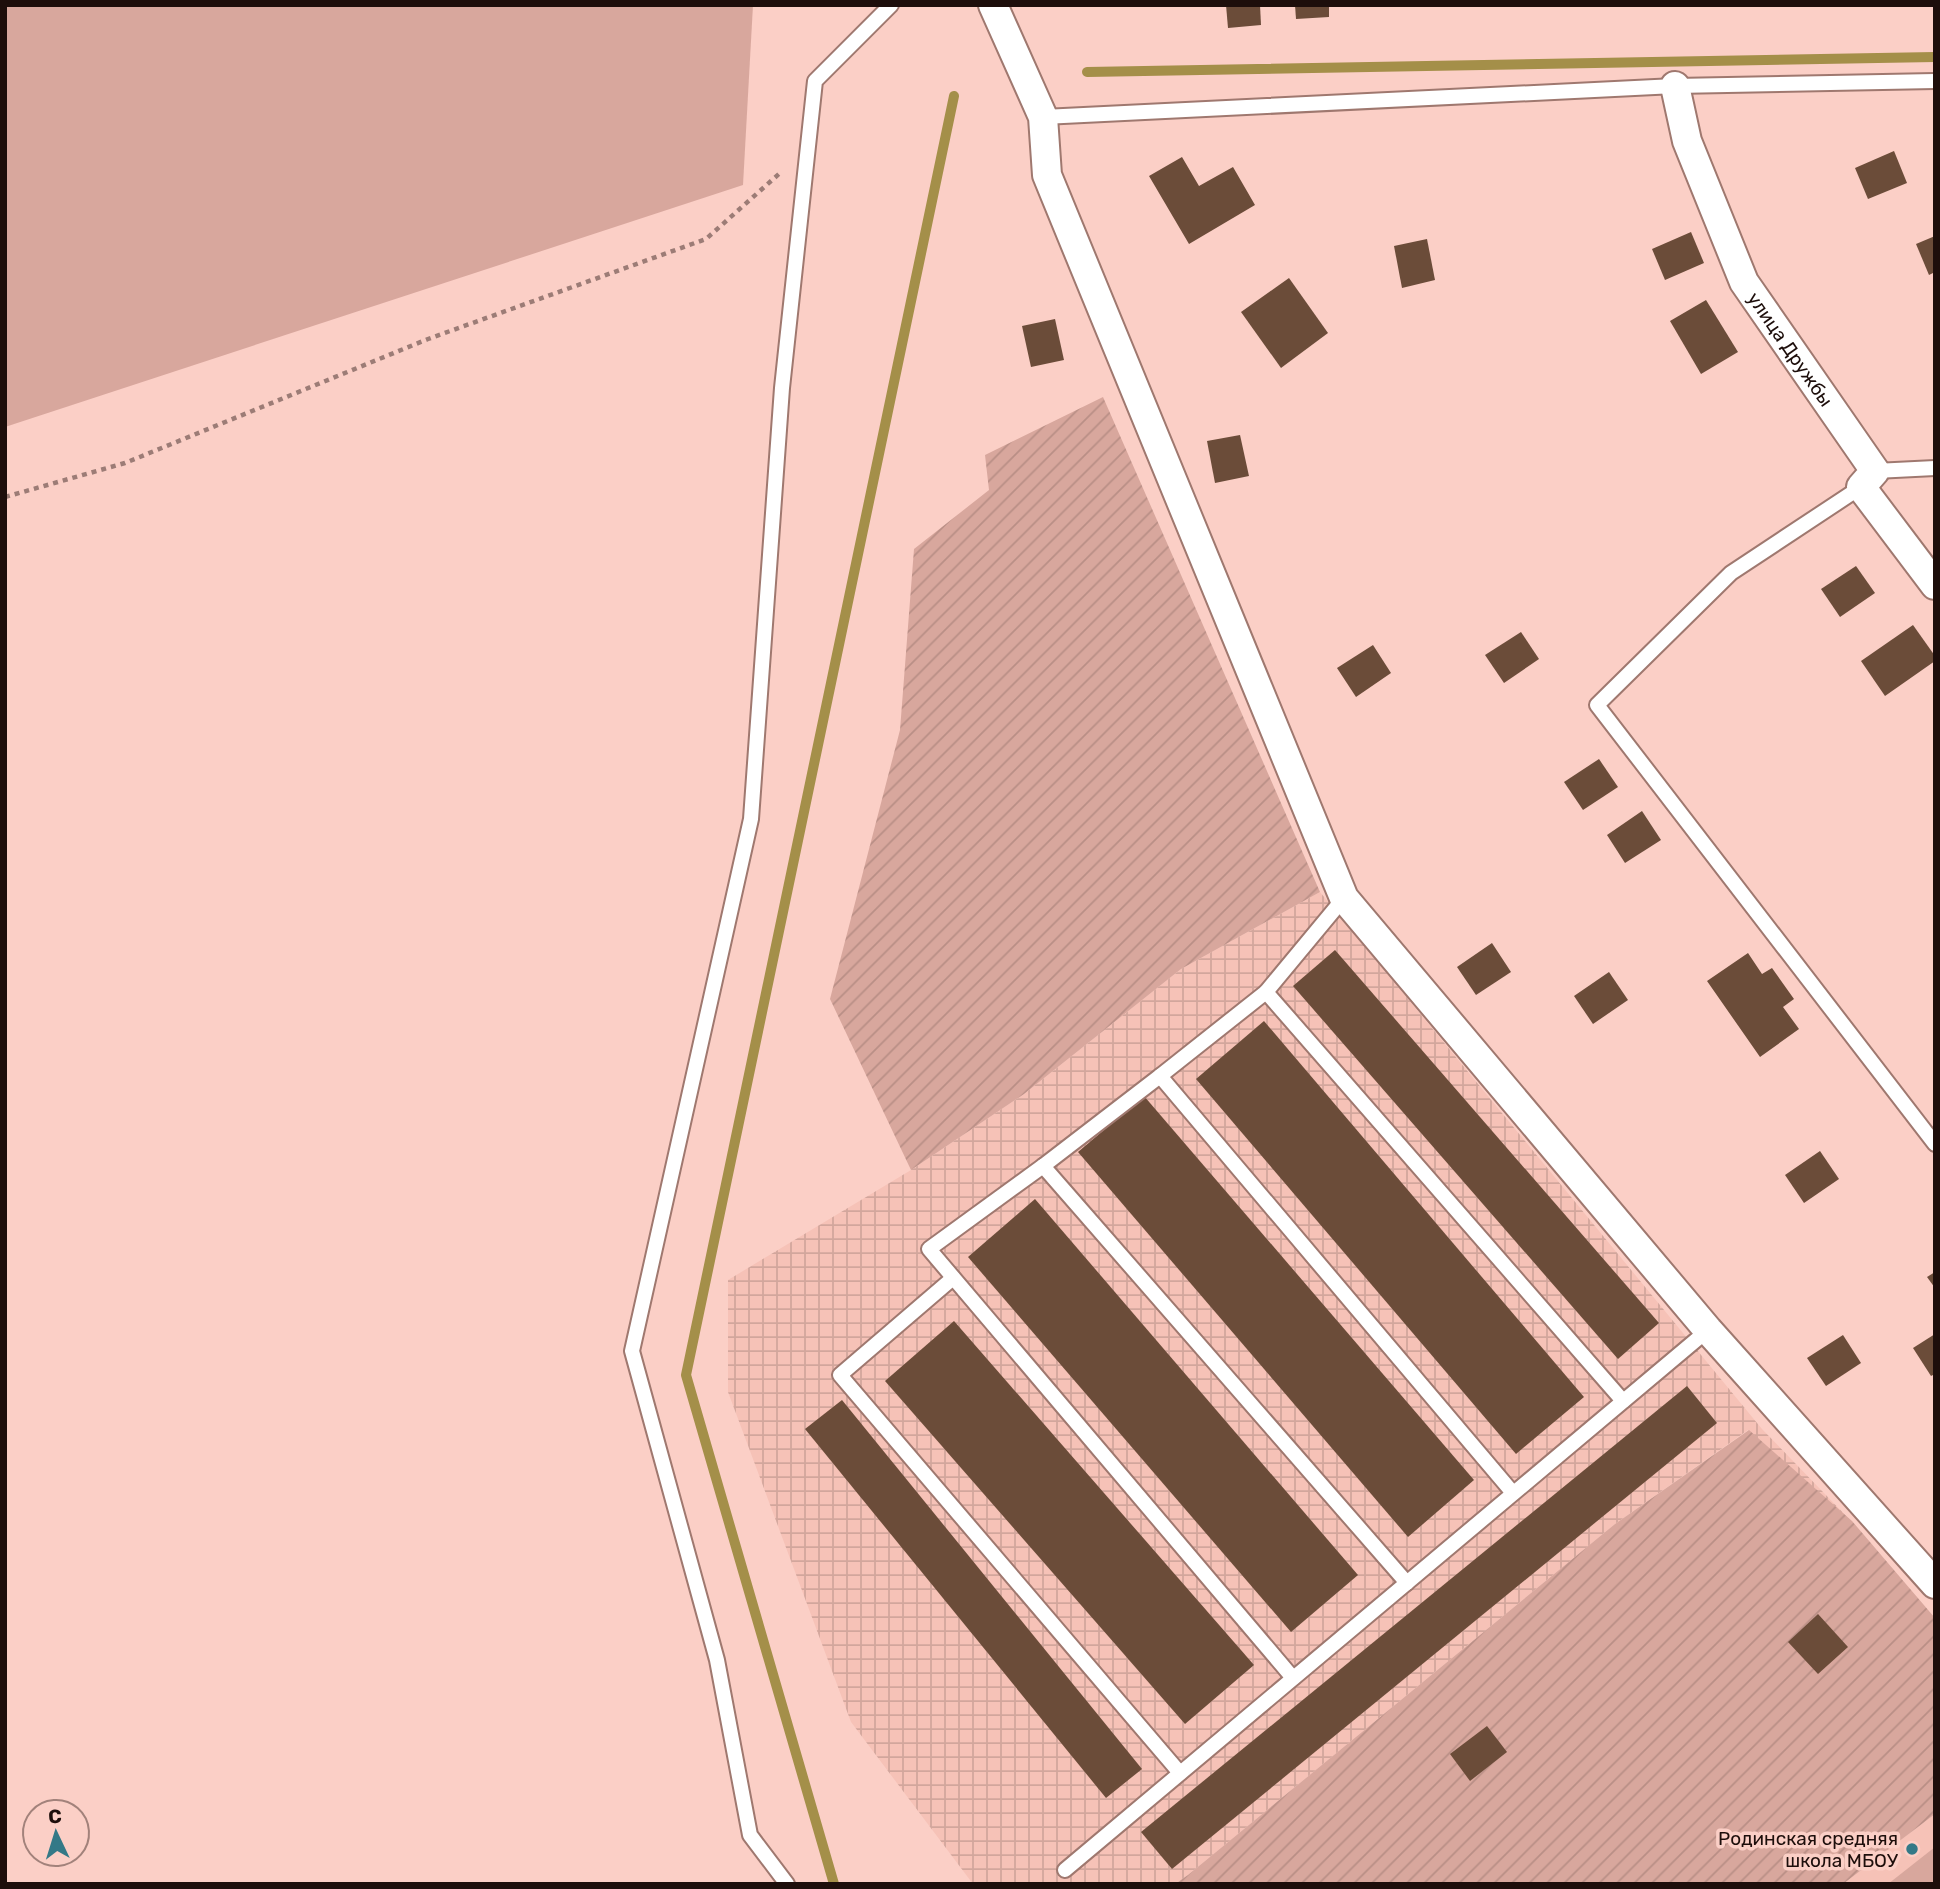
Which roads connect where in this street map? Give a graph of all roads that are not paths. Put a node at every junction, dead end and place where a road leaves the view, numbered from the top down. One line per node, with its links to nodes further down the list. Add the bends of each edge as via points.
1 (891, 5): 23 (lane, via 815,81 782,388 751,819 632,1352 717,1660 750,1836)
2 (993, 5): 5 (street)
3 (1935, 82): 4 (lane)
4 (1675, 86): 5 (lane); 7 (street, улица Дружбы, via 1688,141 1744,282)
5 (1043, 117): 9 (street, via 1047,175)
6 (1935, 468): 7 (lane)
7 (1868, 479): 8 (street, улица Дружбы); 12 (lane, via 1731,573 1597,705)
8 (1935, 585)
9 (1343, 898): 10 (lane); 15 (street)
10 (1266, 992): 11 (lane); 16 (lane)
11 (1160, 1076): 13 (lane); 17 (lane)
12 (1935, 1144)
13 (1043, 1166): 14 (lane, via 929,1249); 18 (lane)
14 (953, 1278): 20 (lane); 21 (lane, via 840,1375)
15 (1708, 1330): 16 (lane); 19 (street)
16 (1623, 1401): 17 (lane)
17 (1513, 1493): 18 (lane)
18 (1407, 1583): 20 (lane)
19 (1935, 1584)
20 (1293, 1678): 21 (lane)
21 (1180, 1773): 22 (lane)
22 (1065, 1870)
23 (787, 1884)

